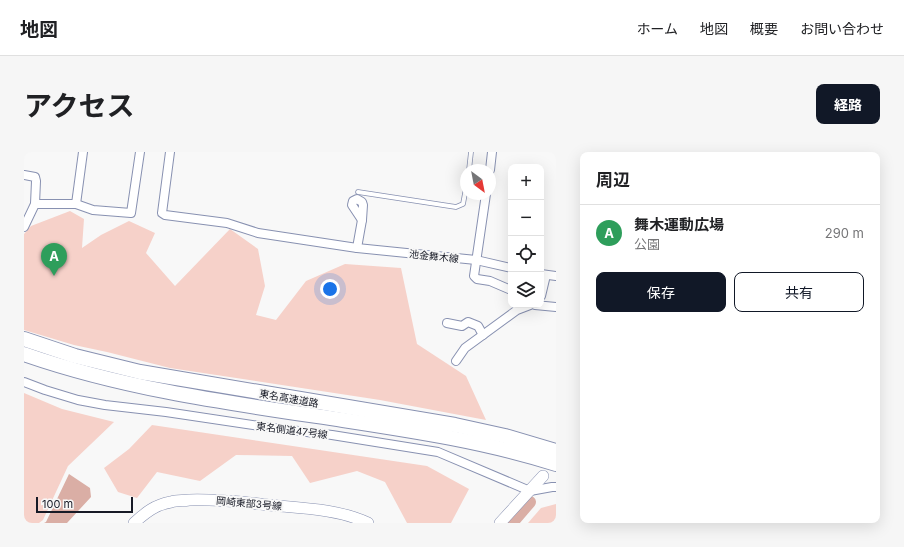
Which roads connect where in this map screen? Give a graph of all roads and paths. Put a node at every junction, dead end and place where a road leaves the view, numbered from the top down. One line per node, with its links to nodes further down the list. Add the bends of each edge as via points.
1 (83, 152): 13 (street)
2 (140, 152): 13 (street, via 131,213 93,210)
3 (170, 152): 16 (street, 池金舞木線, via 162,213 227,223 258,233)
4 (472, 152): 6 (lane)
5 (492, 152): 7 (street)
6 (470, 164)
7 (491, 164)
8 (24, 175): 12 (street, via 35,178)
9 (358, 192): 10 (lane, via 456,207 463,204)
10 (464, 200)
11 (485, 200): 17 (street)
12 (35, 204): 13 (street); 15 (street)
13 (76, 204)
14 (362, 220): 16 (street)
15 (24, 227)
16 (357, 248): 17 (street, 池金舞木線)
17 (476, 260): 18 (street, 池金舞木線); 21 (street, via 474,276 477,279)
18 (508, 267)
19 (544, 274): 20 (street)
20 (556, 276)
21 (508, 289)
22 (544, 306): 23 (street)
23 (556, 307)
24 (522, 308): 26 (street)
25 (447, 322): 26 (street, via 462,326 468,322 478,326)
26 (483, 335): 29 (street, via 466,348)
27 (24, 339): 31 (highway, 東名高速道路, via 76,356 140,372 455,425)
28 (24, 354): 32 (highway, 東名高速道路, via 84,373 161,390 424,433 520,453)
29 (456, 361)
30 (24, 382): 35 (street, 東名側道47号線, via 78,400 105,405 332,435 438,452)
31 (556, 451)
32 (556, 464)
33 (543, 476): 35 (street)
34 (556, 487): 35 (street)
35 (530, 491): 38 (street)
36 (134, 523): 37 (street, 岡崎東部3号線, via 156,506 172,501 228,500 311,509 350,516)
37 (368, 523)
38 (500, 523)

